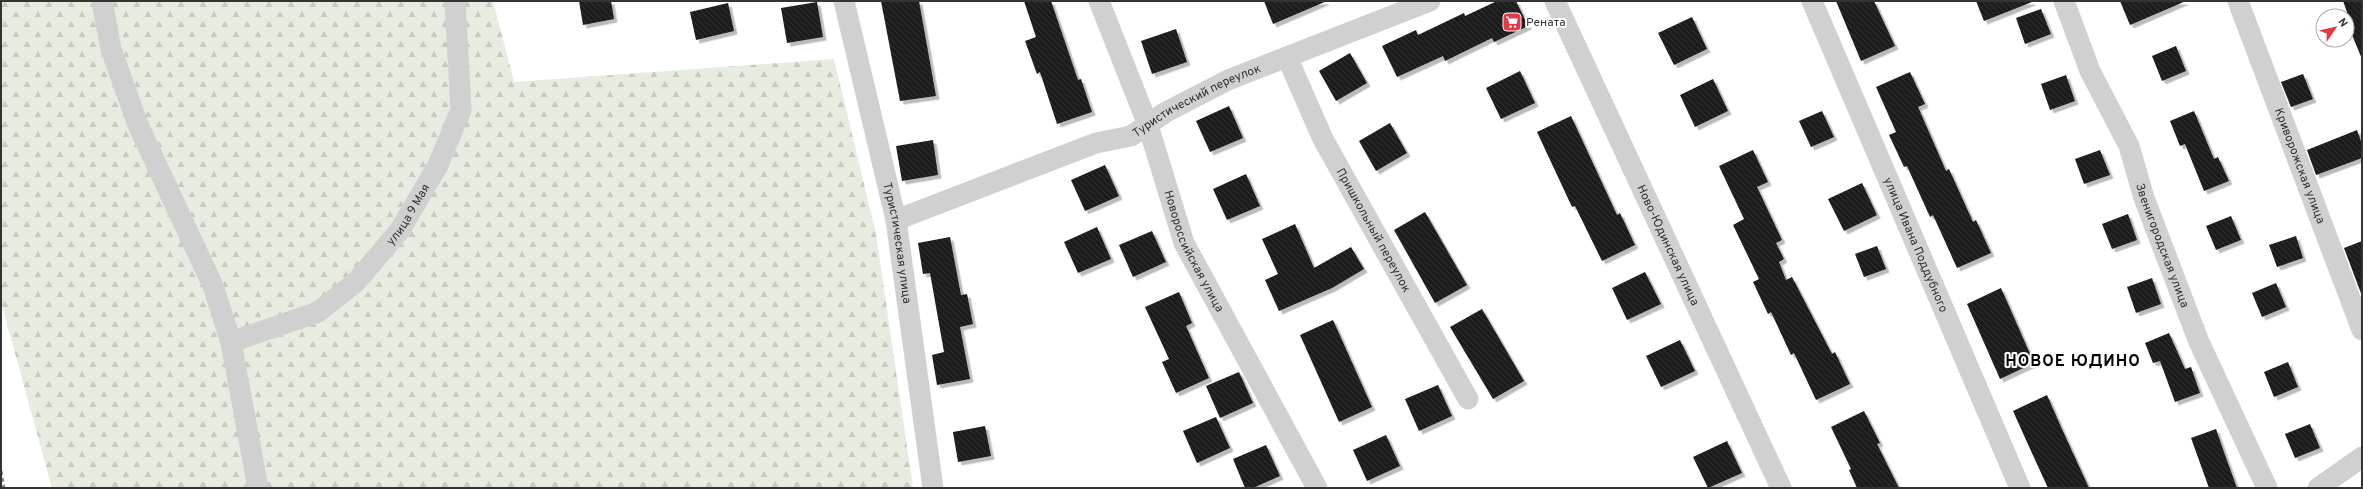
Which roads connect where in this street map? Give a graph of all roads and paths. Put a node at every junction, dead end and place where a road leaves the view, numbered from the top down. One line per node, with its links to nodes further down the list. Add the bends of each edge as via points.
1 (102, 1): 14 (street, via 111,49 138,125 212,286)
2 (455, 1): 14 (street, улица 9 Мая, via 461,110 438,165 400,230 356,282 318,312)
3 (844, 1): 12 (street, Туристическая улица)
4 (1098, 1): 11 (street, Новороссийская улица)
5 (1430, 1): 10 (street, Туристический переулок)
6 (1555, 1): 20 (street, Ново-Юдинская улица)
7 (1812, 1): 21 (street, улица Ивана Поддубного)
8 (2064, 1): 22 (street, Звенигородская улица, via 2090,71 2129,146 2144,198 2199,342)
9 (2238, 1): 13 (street, Криворожская улица)
10 (1287, 57): 11 (street, Туристический переулок, via 1228,80 1166,112); 15 (street, Пришкольный переулок, via 1322,138)
11 (1148, 125): 12 (street, Туристический переулок, via 1131,136 1096,143); 19 (street, Новороссийская улица, via 1184,243)
12 (896, 220): 18 (street, Туристическая улица)
13 (2362, 330)
14 (231, 342): 17 (street)
15 (1468, 399)
16 (2362, 457): 23 (street)
17 (258, 488)
18 (933, 488)
19 (1317, 488)
20 (1781, 488)
21 (2020, 488)
22 (2267, 488)
23 (2318, 488)

